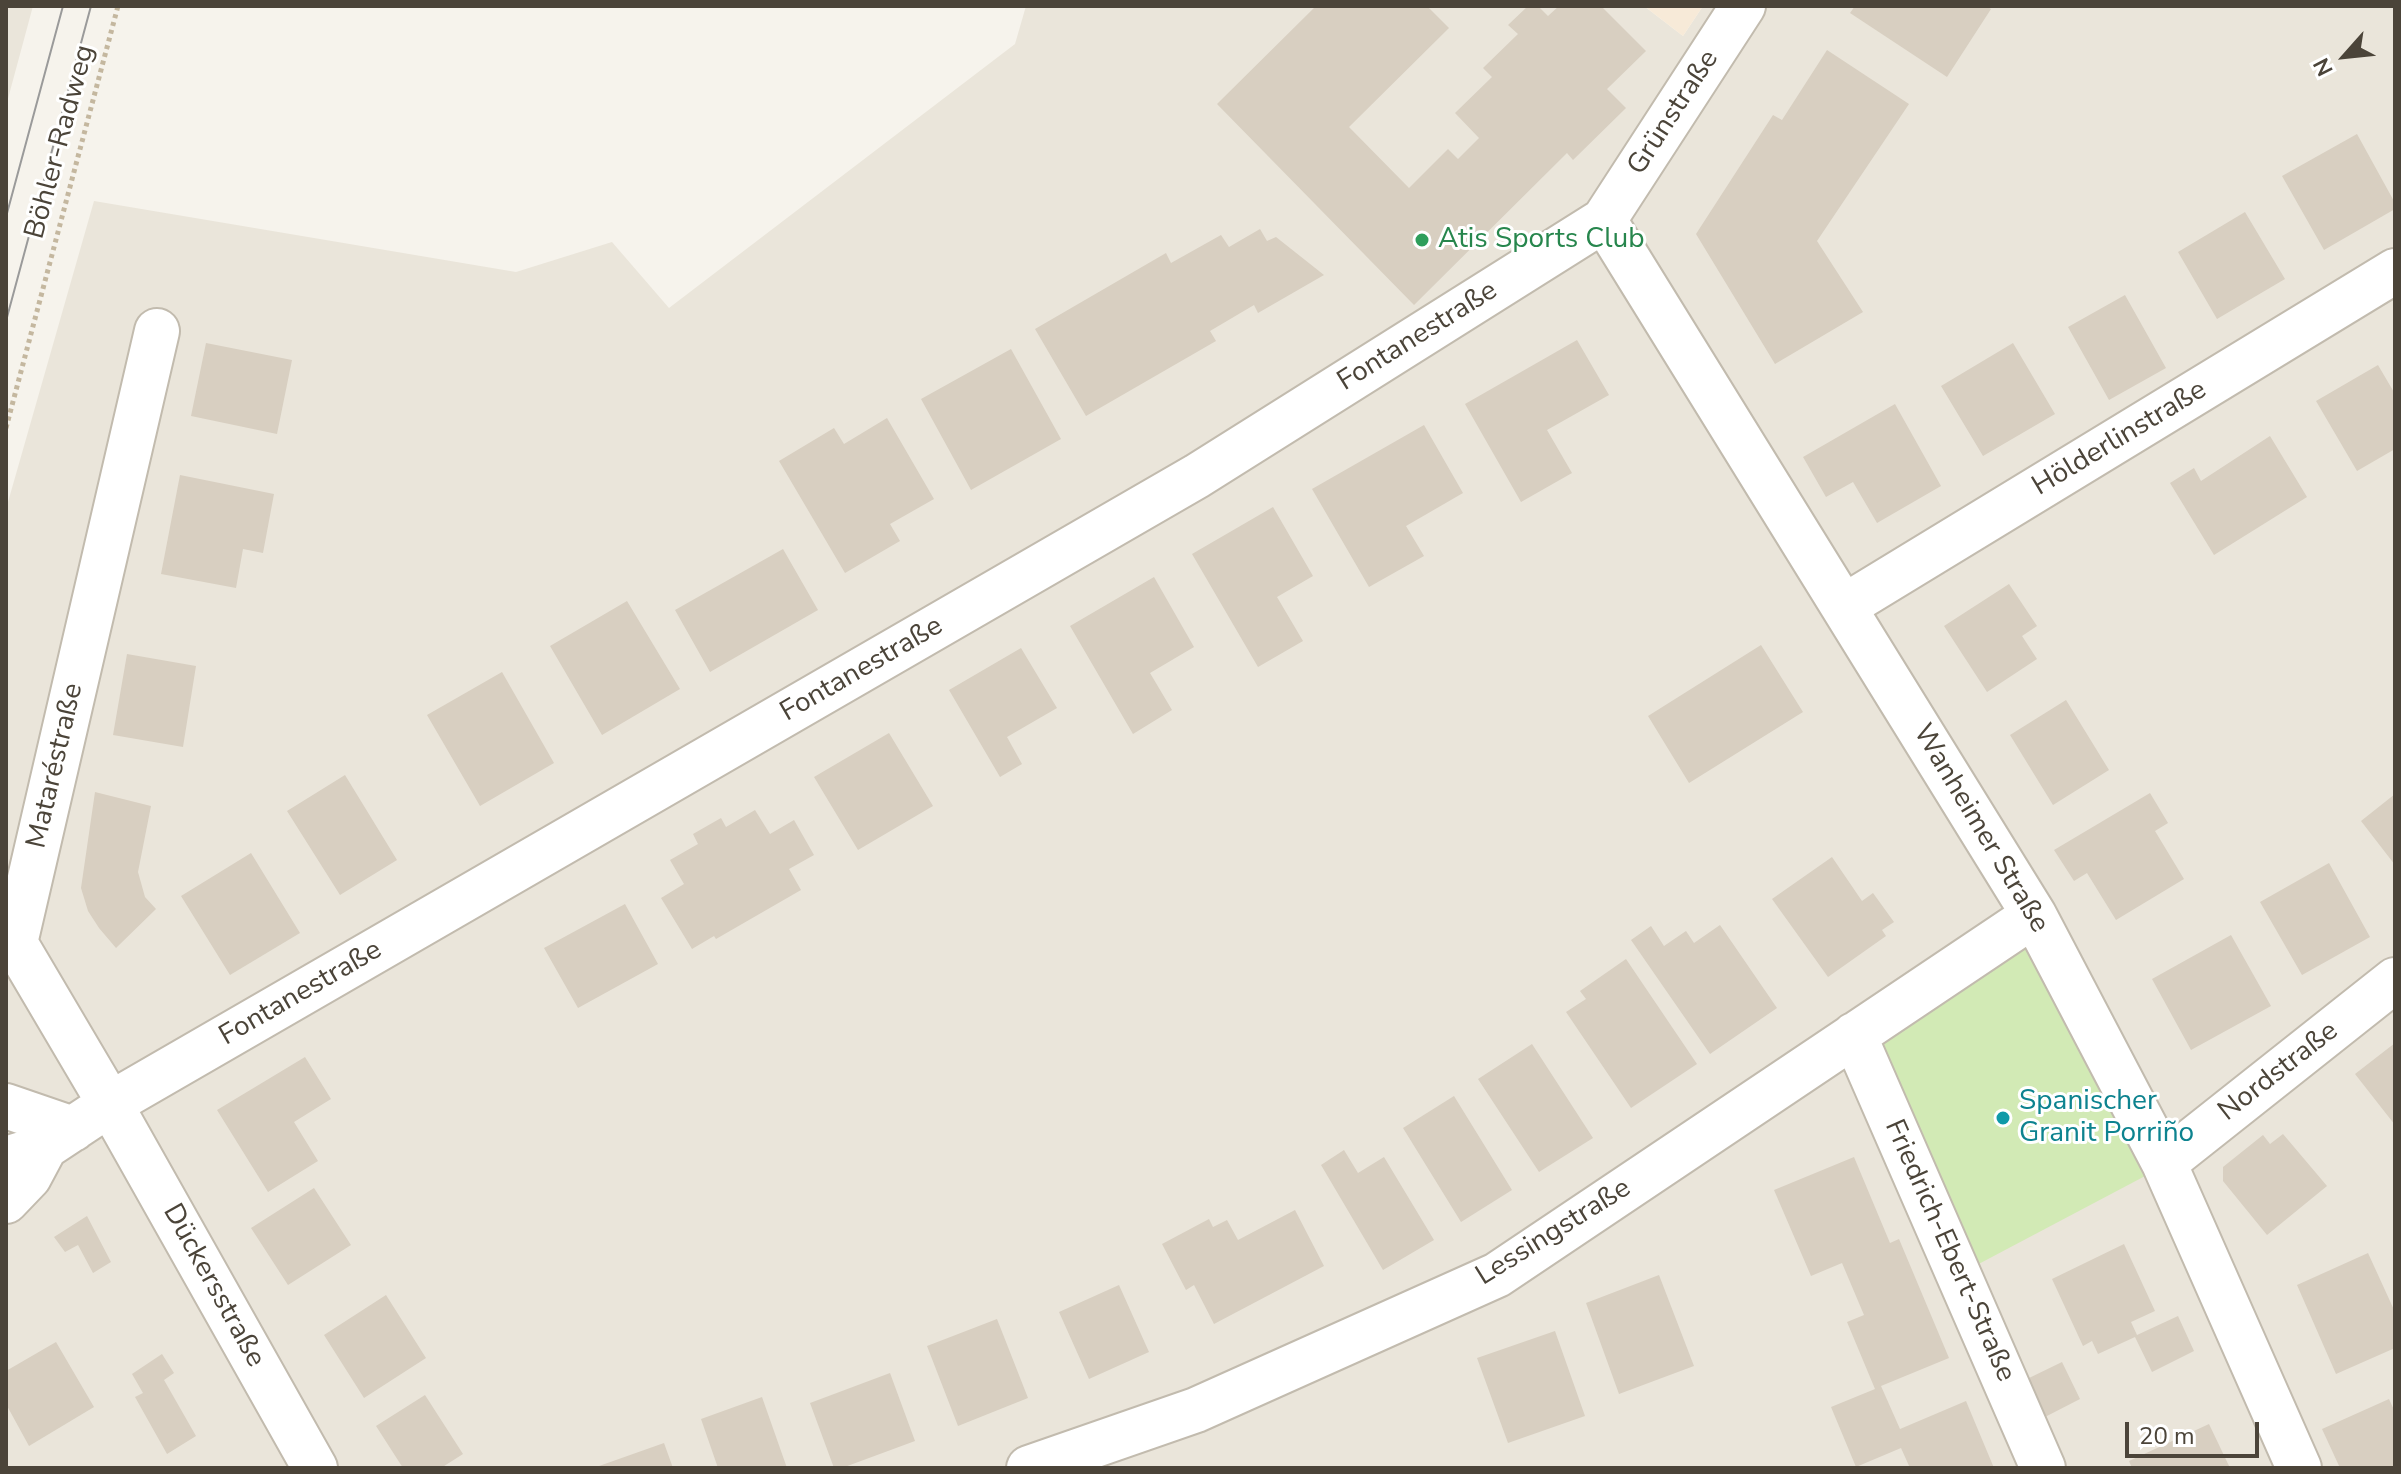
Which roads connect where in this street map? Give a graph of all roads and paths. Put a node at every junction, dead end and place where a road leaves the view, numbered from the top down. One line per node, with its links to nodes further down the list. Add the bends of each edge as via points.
1 (118, 6): 6 (path, Böhler-Radweg)
2 (1743, 6): 3 (street, Grünstraße)
3 (1604, 220): 7 (street, Wanheimer Straße); 11 (street, Fontanestraße, via 1197,476)
4 (2395, 271): 7 (street, Hölderlinstraße)
5 (157, 331): 11 (street, Mataréstraße, via 15,943)
6 (6, 428)
7 (1845, 606): 8 (street, Wanheimer Straße)
8 (2034, 915): 10 (street, Lessingstraße); 14 (street, Wanheimer Straße)
9 (2395, 980): 14 (street, Nordstraße)
10 (1854, 1035): 17 (street, Lessingstraße, via 1497,1275 1196,1410); 18 (street, Friedrich-Ebert-Straße)
11 (110, 1104): 13 (street); 16 (street, Dückersstraße)
12 (6, 1106): 13 (street)
13 (41, 1145): 15 (street, via 29,1177)
14 (2164, 1163): 19 (street, Wanheimer Straße)
15 (6, 1201)
16 (315, 1468)
17 (1029, 1468)
18 (2043, 1468)
19 (2299, 1468)

